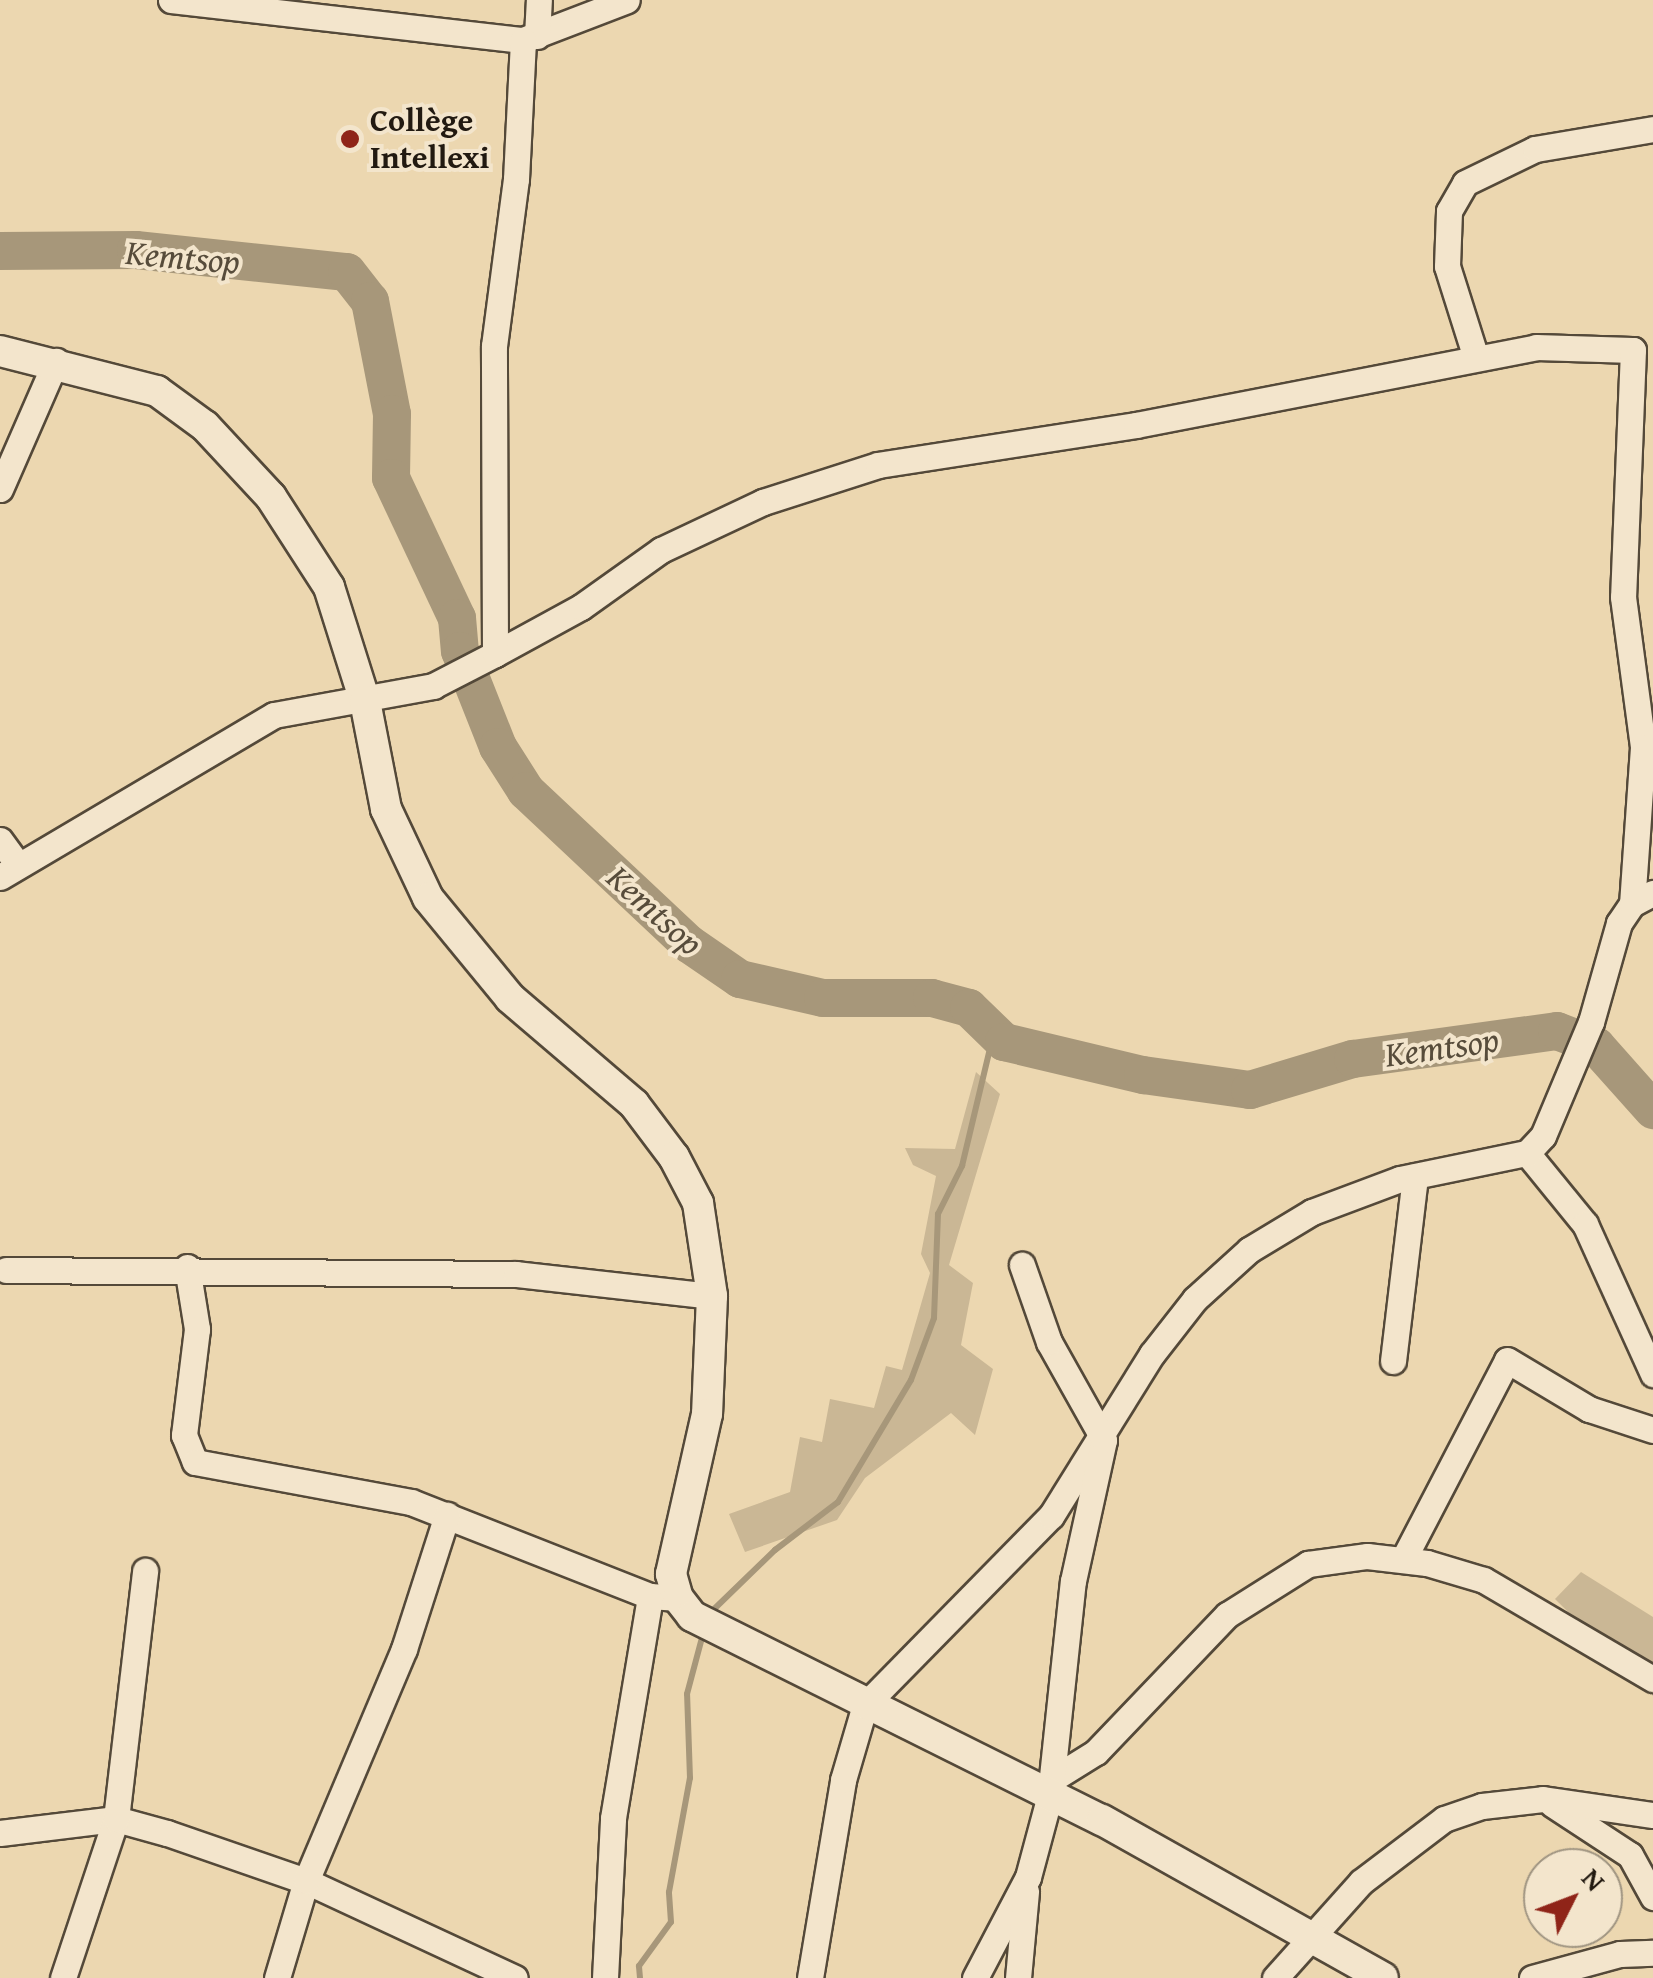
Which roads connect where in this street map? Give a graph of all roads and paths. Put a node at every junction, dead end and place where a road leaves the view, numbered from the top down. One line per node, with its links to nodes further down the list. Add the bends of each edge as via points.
1 (170, 0): 4 (street)
2 (539, 0): 4 (street)
3 (627, 0): 4 (street)
4 (530, 38): 10 (street, via 494,346)
5 (1653, 130): 7 (street, via 1534,149 1465,182 1448,212 1447,266)
6 (0, 351): 8 (street)
7 (1476, 358): 10 (street, via 1136,424 878,465 763,502 661,550 581,607); 14 (street, via 1587,346 1634,350 1623,598 1643,747)
8 (56, 361): 9 (street); 11 (street, via 157,391 228,450 319,566)
9 (0, 489)
10 (489, 657): 11 (street, via 446,680)
11 (365, 701): 13 (street, via 300,705 274,715); 20 (street, via 386,809 428,898 510,998 634,1104 674,1156 698,1203)
12 (0, 840): 13 (street)
13 (9, 871)
14 (1643, 898): 15 (street, via 1619,923 1592,1022 1543,1136)
15 (1527, 1153): 16 (street); 22 (street, via 1585,1224)
16 (1415, 1176): 21 (street); 24 (street, via 1312,1212 1249,1250 1195,1299 1152,1354)
17 (1022, 1265): 24 (street, via 1049,1342)
18 (187, 1267): 19 (street); 20 (street, via 516,1274); 25 (street, via 196,1329 184,1435 195,1462 373,1493)
19 (6, 1270)
20 (712, 1296): 28 (street, via 706,1414 674,1551)
21 (1393, 1361)
22 (1653, 1374)
23 (1653, 1430): 26 (street, via 1589,1409 1507,1360)
24 (1104, 1440): 30 (street, via 1051,1516); 31 (street, via 1073,1582)
25 (447, 1516): 28 (street); 37 (street, via 390,1684)
26 (1403, 1560): 29 (street, via 1484,1580); 31 (street, via 1367,1556 1308,1564 1268,1585 1227,1615 1096,1752)
27 (145, 1571): 34 (street)
28 (673, 1603): 30 (street); 44 (street, via 613,1818)
29 (1653, 1679)
30 (865, 1705): 31 (street); 45 (street, via 843,1780)
31 (1051, 1788): 36 (street); 39 (street)
32 (1544, 1799): 33 (street); 38 (street, via 1630,1855); 39 (street, via 1482,1806 1444,1819 1399,1848)
33 (1653, 1815)
34 (116, 1820): 35 (street); 37 (street); 42 (street)
35 (0, 1833)
36 (1028, 1876): 46 (street); 47 (street)
37 (306, 1881): 41 (street); 43 (street)
38 (1653, 1896)
39 (1311, 1938): 48 (street); 49 (street)
40 (1653, 1953): 50 (street, via 1620,1954)
41 (510, 1977)
42 (62, 1978)
43 (277, 1978)
44 (606, 1978)
45 (810, 1978)
46 (975, 1978)
47 (1018, 1978)
48 (1275, 1978)
49 (1383, 1978)
50 (1532, 1978)

